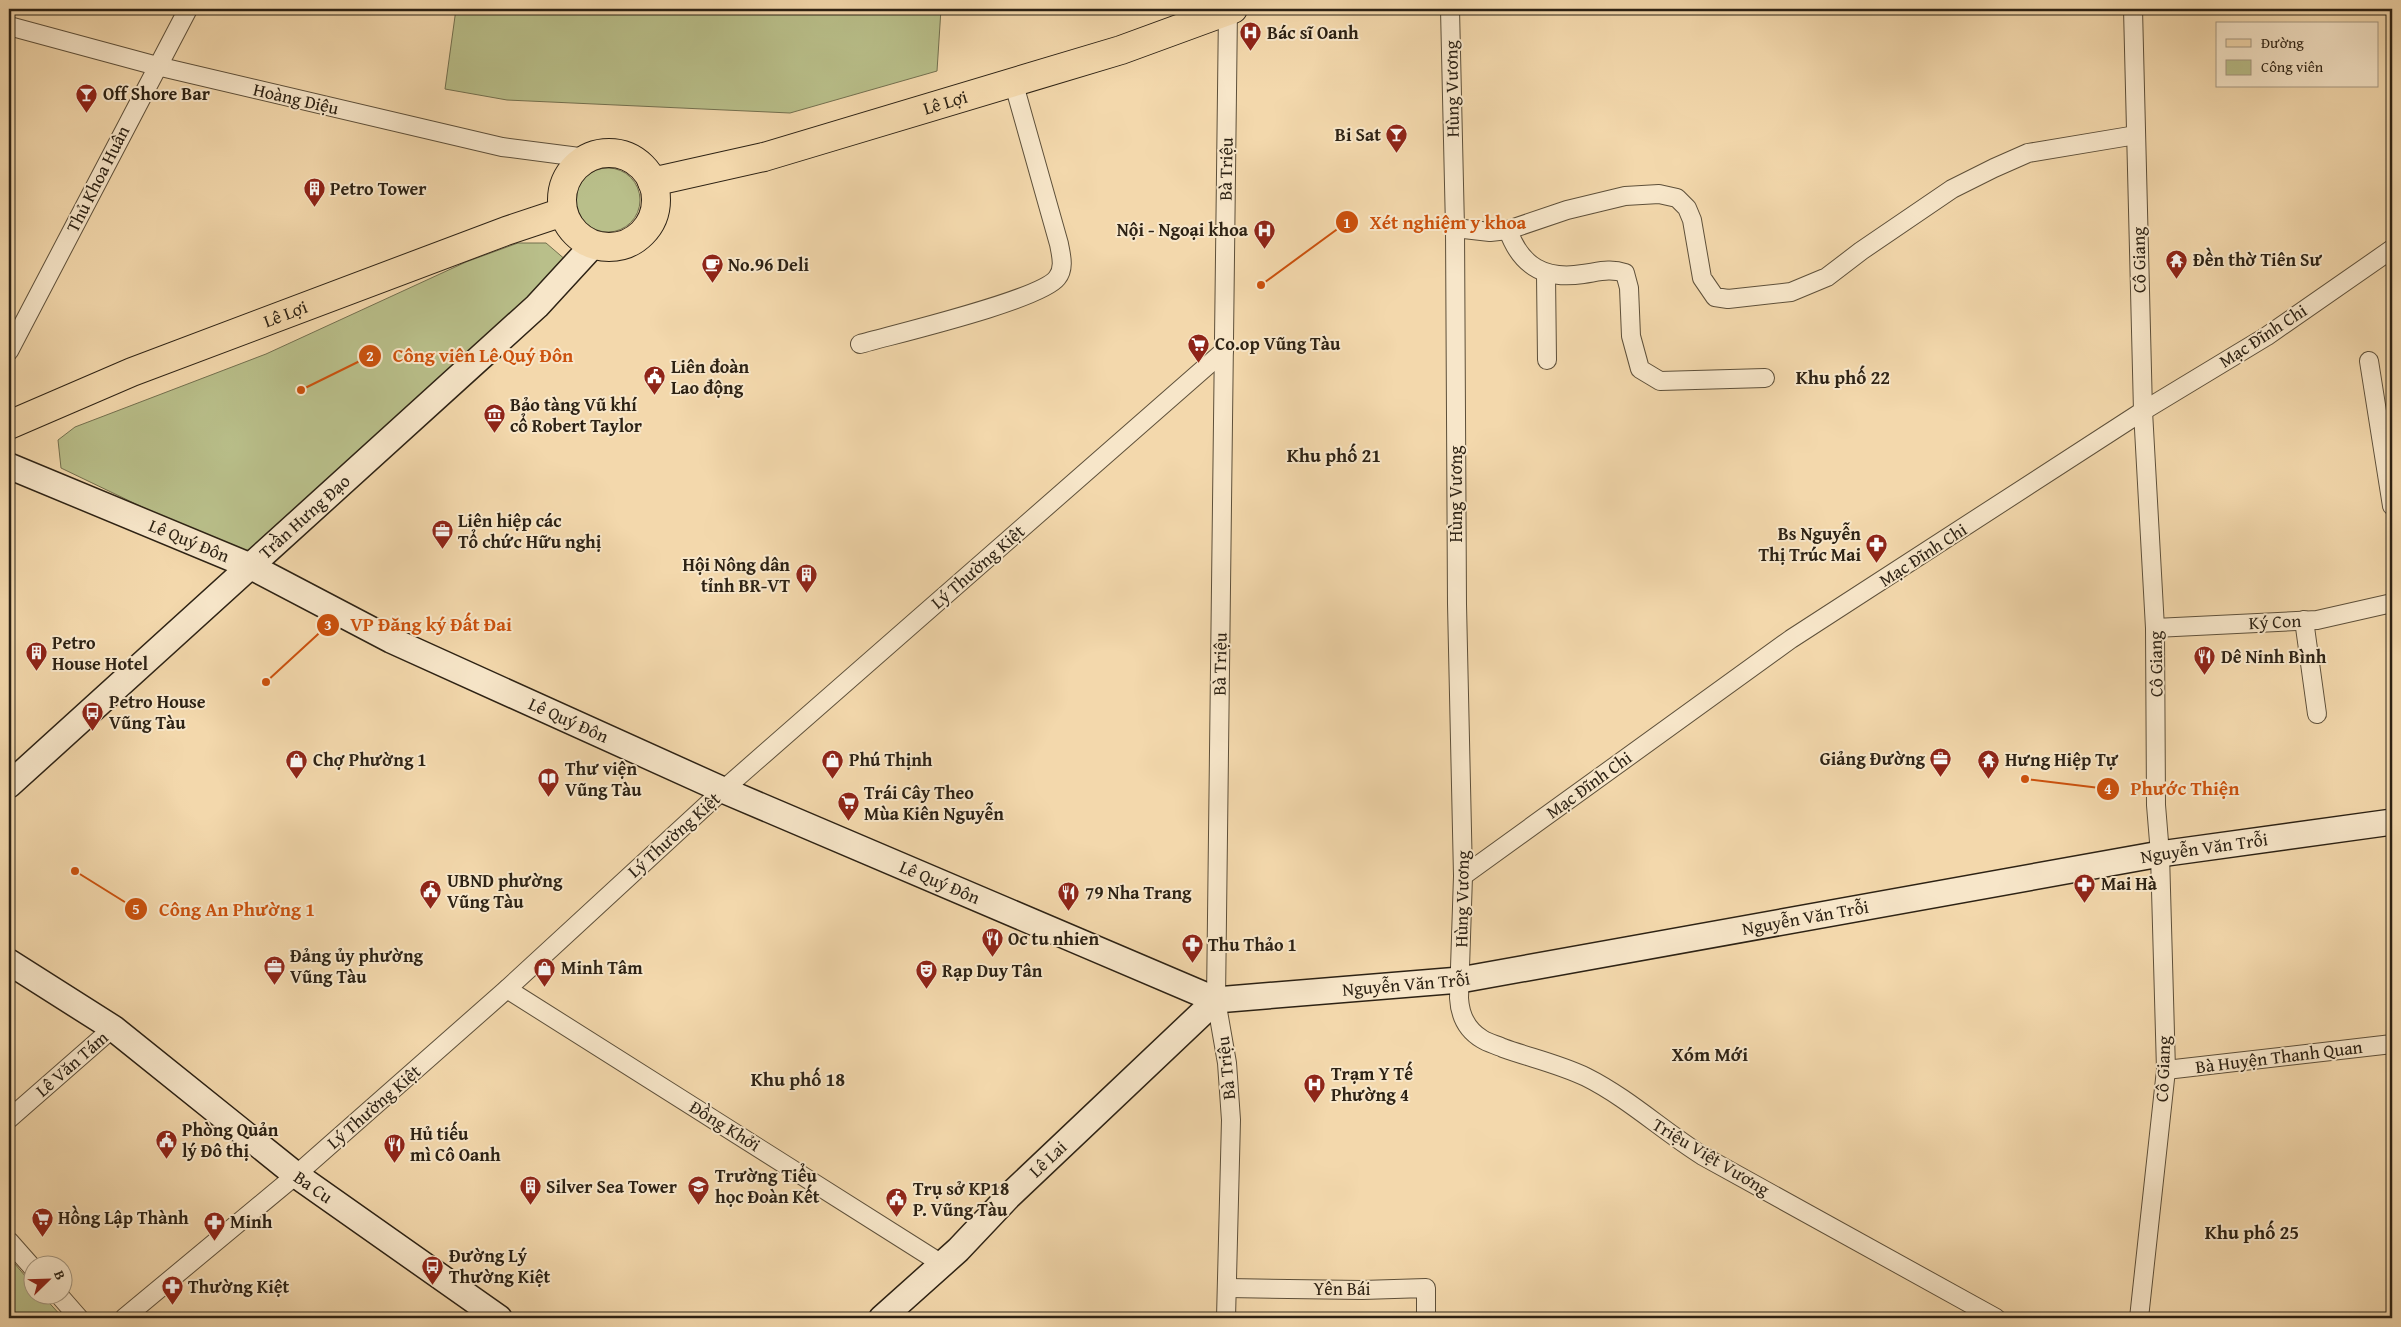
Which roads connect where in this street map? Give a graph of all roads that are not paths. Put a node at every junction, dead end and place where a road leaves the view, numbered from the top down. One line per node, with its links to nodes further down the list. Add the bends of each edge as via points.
1 (188, 9): 6 (street, Thủ Khoa Huân)
2 (1230, 9): 7 (main road, Lê Lợi, via 1121,50); 19 (street, Bà Triệu)
3 (1450, 9): 12 (street, Hùng Vương)
4 (2133, 9): 8 (street, Cô Giang)
5 (9, 26): 6 (street, Hoàng Diệu)
6 (156, 66): 9 (street, Hoàng Diệu, via 502,147); 18 (street, Thủ Khoa Huân)
7 (1013, 81): 10 (main road, Lê Lợi, via 764,157); 17 (street, via 1059,244 1061,270 1057,279 1002,303)
8 (2136, 135): 13 (street, via 2028,153 1994,168 1952,189 1826,277 1790,292 1728,299 1715,297 1702,278 1687,208 1677,198 1659,194 1625,196 1566,210); 23 (street, Cô Giang)
9 (587, 158): 10 (main road, via 617,154 632,159); 11 (main road, via 574,168 566,181 562,196)
10 (652, 182): 14 (main road, via 656,197 654,212 638,238 609,248)
11 (563, 212): 14 (main road, via 569,226 580,238); 24 (main road, Lê Lợi, via 132,372)
12 (1456, 228): 13 (street, via 1490,232); 36 (street, Hùng Vương, via 1457,604)
13 (1508, 230): 16 (street, via 1513,245 1524,259)
14 (594, 244): 27 (street, Trần Hưng Đạo, via 537,306)
15 (2392, 249): 23 (street, Mạc Đĩnh Chi, via 2267,336)
16 (1546, 275): 20 (street); 22 (street, via 1580,275 1614,269 1625,273 1629,288 1631,336 1640,369 1660,381)
17 (860, 344)
18 (9, 351)
19 (1224, 351): 33 (street, Lý Thường Kiệt); 40 (street, Bà Triệu)
20 (1547, 360)
21 (2369, 361): 26 (street)
22 (1765, 378)
23 (2143, 411): 30 (street, Cô Giang); 36 (street, Mạc Đĩnh Chi, via 1791,639)
24 (9, 425)
25 (9, 466): 27 (street, Lê Quý Đôn)
26 (2392, 506)
27 (250, 566): 32 (street, Trần Hưng Đạo); 33 (street, Lê Quý Đôn, via 390,640)
28 (2392, 603): 29 (street, Ký Con)
29 (2304, 620): 30 (street, Ký Con); 31 (street)
30 (2156, 628): 35 (street, Cô Giang, via 2156,805)
31 (2316, 714)
32 (9, 785)
33 (723, 790): 39 (street, Lý Thường Kiệt); 40 (street, Lê Quý Đôn)
34 (2392, 822): 35 (street, Nguyễn Văn Trỗi)
35 (2160, 854): 38 (street, Nguyễn Văn Trỗi); 43 (street, Cô Giang)
36 (1463, 876): 38 (street, Hùng Vương)
37 (9, 962): 41 (street, Ba Cu)
38 (1460, 980): 40 (street, Nguyễn Văn Trỗi); 57 (street, Triệu Việt Vương, via 1460,1014 1482,1040 1563,1066 1588,1078 1702,1156)
39 (507, 989): 45 (street, Lý Thường Kiệt); 48 (street, Đồng Khởi)
40 (1216, 1000): 48 (street, Lê Lai); 49 (street, Bà Triệu, via 1227,1063 1231,1120)
41 (113, 1028): 44 (street, Lê Văn Tám); 45 (street, Ba Cu)
42 (2392, 1044): 43 (street, Bà Huyện Thanh Quan)
43 (2166, 1070): 58 (street, Cô Giang)
44 (9, 1119)
45 (296, 1175): 52 (street, Lý Thường Kiệt); 53 (street, Ba Cu)
46 (9, 1241): 47 (street)
47 (22, 1256)
48 (942, 1264): 54 (street, Lê Lai)
49 (1228, 1288): 55 (street, Bà Triệu); 56 (street, Yên Bái, via 1426,1288)
50 (67, 1304): 51 (street)
51 (79, 1318)
52 (124, 1318)
53 (499, 1318)
54 (882, 1318)
55 (1226, 1318)
56 (1426, 1318)
57 (1996, 1318)
58 (2139, 1318)

